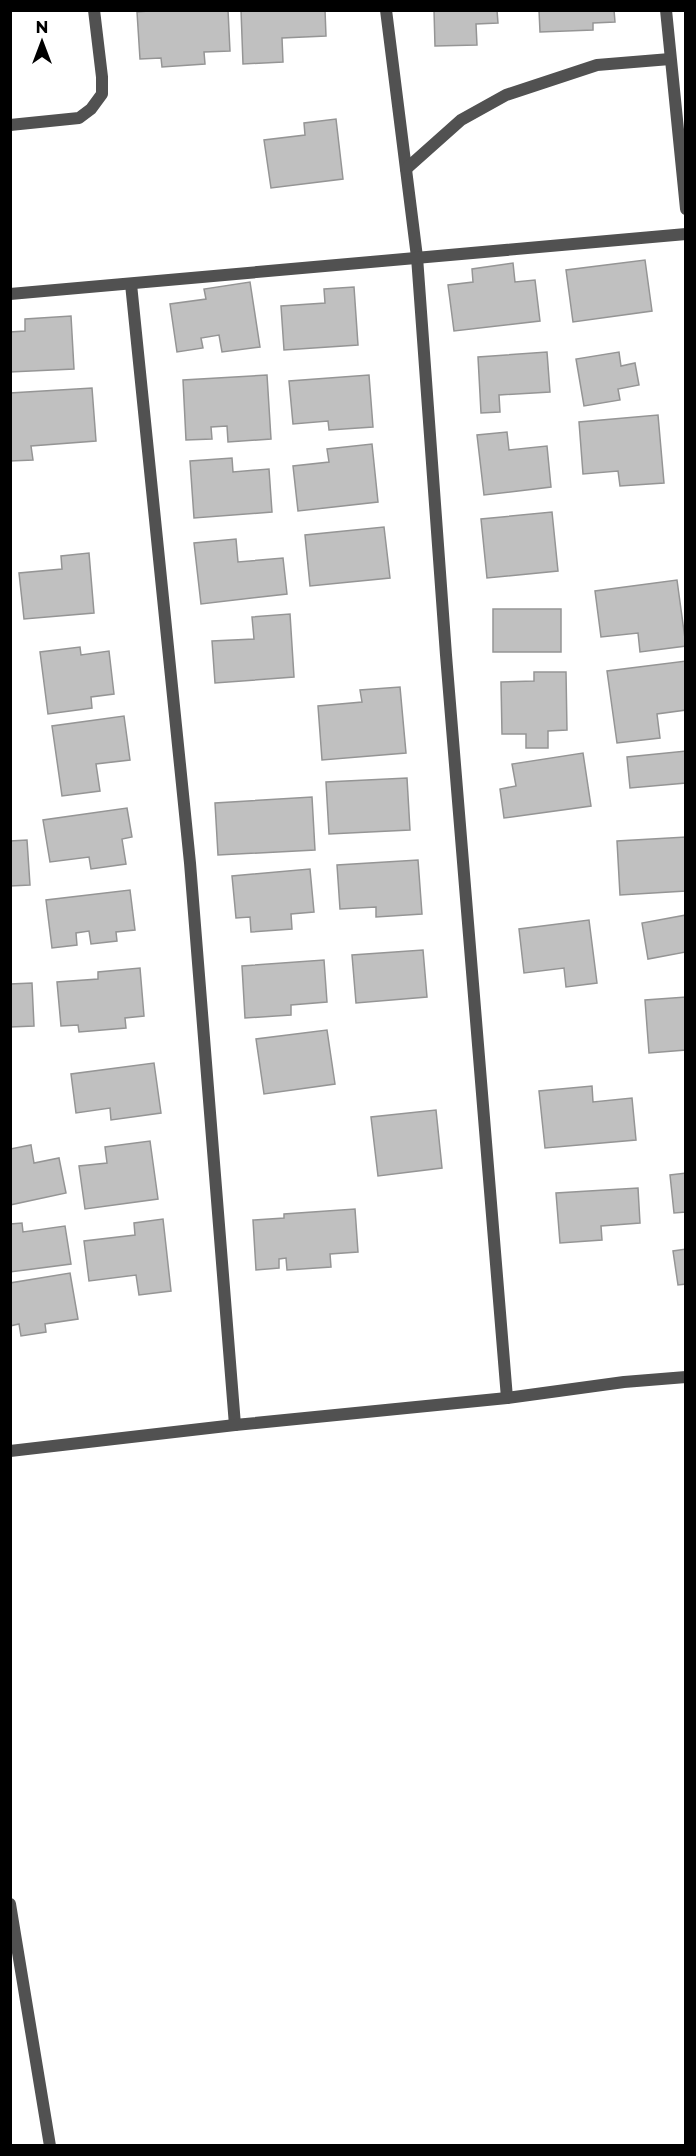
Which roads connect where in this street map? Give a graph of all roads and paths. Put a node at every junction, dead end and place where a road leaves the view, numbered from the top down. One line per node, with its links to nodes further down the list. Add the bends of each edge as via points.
1 (94, 10): 5 (street, via 102,94 91,110 79,118)
2 (386, 10): 7 (street)
3 (666, 10): 4 (street)
4 (670, 59): 6 (street); 7 (street, via 597,66 506,95 461,120)
5 (10, 125)
6 (683, 165): 8 (street)
7 (406, 169): 10 (street)
8 (686, 209)
9 (686, 234): 10 (street)
10 (417, 257): 11 (street); 14 (street)
11 (131, 284): 12 (street); 15 (street, via 190,863)
12 (10, 294)
13 (686, 1377): 14 (street)
14 (507, 1398): 15 (street)
15 (235, 1425): 16 (street)
16 (10, 1451)
17 (10, 1904): 18 (street)
18 (50, 2145)

